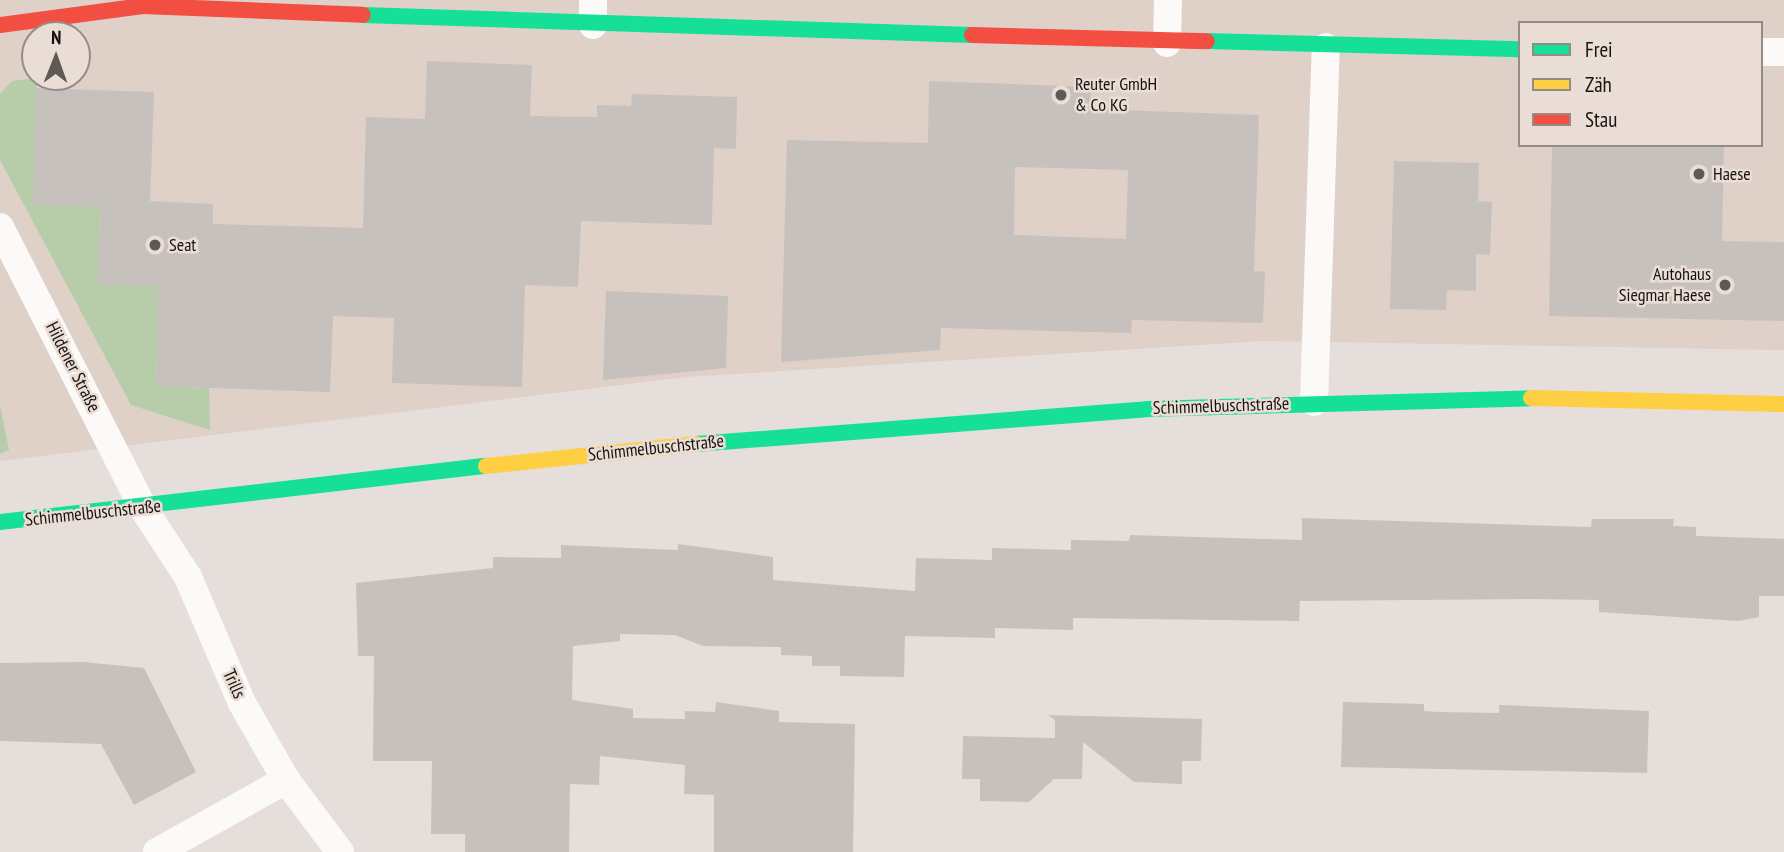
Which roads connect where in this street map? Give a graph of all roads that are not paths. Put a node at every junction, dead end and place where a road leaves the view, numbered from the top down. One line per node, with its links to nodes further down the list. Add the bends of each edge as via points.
1 (1168, 0): 4 (street)
2 (593, 13): 3 (main road, via 143,6); 4 (main road)
3 (0, 25)
4 (1167, 43): 5 (main road)
5 (1326, 47): 6 (main road); 10 (street, Schimmelbuschstraße)
6 (1518, 49)
7 (1763, 52): 8 (street)
8 (1784, 52)
9 (0, 227): 12 (street, Hildener Straße)
10 (1314, 402): 11 (main road, Schimmelbuschstraße, via 1556,397); 12 (main road, Schimmelbuschstraße, via 782,434)
11 (1784, 404)
12 (143, 508): 13 (main road, Schimmelbuschstraße); 14 (street, Trills, via 188,577 242,703)
13 (0, 522)
14 (286, 780): 15 (street); 16 (street, Trills)
15 (157, 852)
16 (340, 852)

